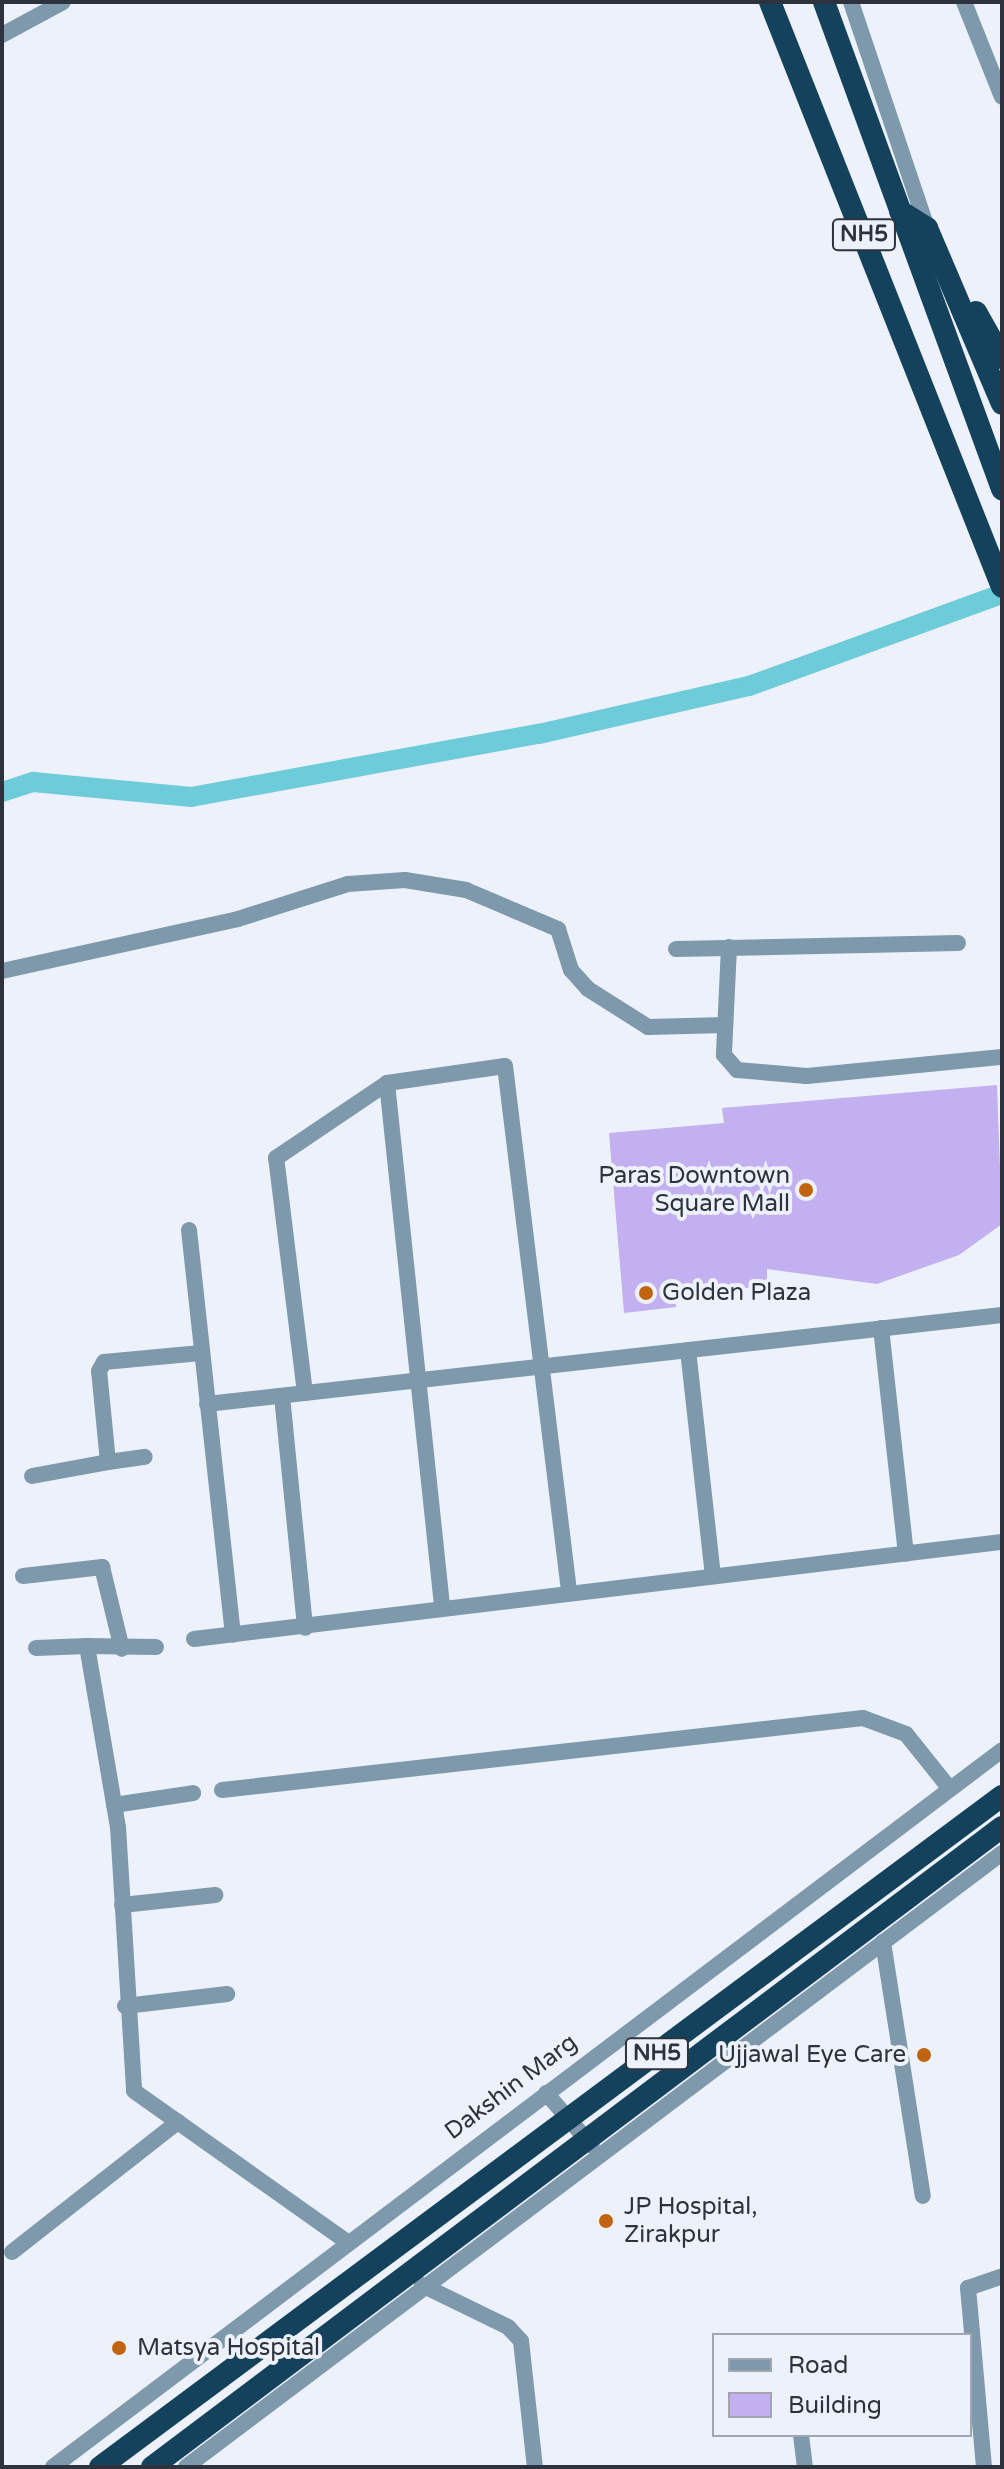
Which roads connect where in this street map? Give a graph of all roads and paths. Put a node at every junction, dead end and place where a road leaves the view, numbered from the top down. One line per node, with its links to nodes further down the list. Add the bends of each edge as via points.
1 (63, 2): 6 (street)
2 (770, 2): 13 (highway, NH5)
3 (824, 2): 8 (highway, NH5)
4 (851, 2): 9 (street)
5 (964, 2): 7 (street)
6 (2, 35)
7 (1002, 97)
8 (900, 211): 9 (highway); 12 (highway, NH5)
9 (927, 228): 10 (highway); 11 (highway)
10 (1002, 358)
11 (1002, 404)
12 (1002, 489)
13 (1002, 587)
14 (958, 943): 15 (street)
15 (729, 947): 16 (street); 18 (street)
16 (676, 949)
17 (2, 971): 18 (street, via 238,919 348,884 405,880 466,890 558,929 571,970 588,989 648,1027)
18 (725, 1025): 19 (street, via 724,1055 737,1070 807,1076)
19 (1002, 1057)
20 (387, 1083): 26 (street, via 505,1066); 27 (street); 28 (street, via 276,1158)
21 (189, 1230): 25 (street)
22 (1002, 1315): 23 (street)
23 (881, 1328): 24 (street); 35 (street)
24 (688, 1350): 26 (street); 37 (street)
25 (201, 1353): 30 (street); 32 (street, via 104,1362 99,1371)
26 (541, 1366): 27 (street); 38 (street)
27 (418, 1380): 28 (street); 39 (street)
28 (305, 1393): 29 (street)
29 (282, 1396): 30 (street); 40 (street)
30 (207, 1404): 41 (street)
31 (145, 1457): 32 (street)
32 (108, 1462): 33 (street)
33 (32, 1476)
34 (1002, 1542): 35 (street)
35 (906, 1554): 37 (street)
36 (23, 1576): 46 (street, via 102,1567)
37 (713, 1576): 38 (street)
38 (569, 1591): 39 (street)
39 (442, 1605): 40 (street)
40 (305, 1628): 41 (street)
41 (233, 1635): 42 (street)
42 (194, 1639)
43 (87, 1646): 45 (street); 46 (street); 52 (street)
44 (156, 1647): 46 (street)
45 (36, 1648)
46 (122, 1649)
47 (1002, 1750): 48 (street, Dakshin Marg / NH5)
48 (950, 1789): 49 (street, via 906,1734 863,1718); 60 (street, Dakshin Marg / NH5)
49 (222, 1790)
50 (193, 1793): 52 (street)
51 (1002, 1796): 70 (highway, NH5)
52 (114, 1805): 56 (street)
53 (1002, 1827): 71 (highway, NH5)
54 (1002, 1853): 57 (street, NH5)
55 (215, 1895): 56 (street)
56 (122, 1905): 59 (street)
57 (883, 1942): 62 (street, NH5); 63 (street)
58 (227, 1994): 59 (street)
59 (125, 2006): 61 (street, via 134,2091)
60 (546, 2093): 62 (street); 64 (street, Dakshin Marg / NH5)
61 (178, 2122): 64 (street); 65 (street)
62 (598, 2153): 67 (street, NH5)
63 (923, 2196)
64 (349, 2243): 69 (street, Dakshin Marg / NH5)
65 (12, 2252)
66 (1002, 2276): 75 (street, via 968,2288)
67 (422, 2285): 72 (street, NH5); 73 (street, via 508,2327 521,2341)
68 (801, 2437): 74 (street)
69 (53, 2467)
70 (100, 2467)
71 (152, 2467)
72 (186, 2467)
73 (535, 2467)
74 (805, 2467)
75 (984, 2467)

